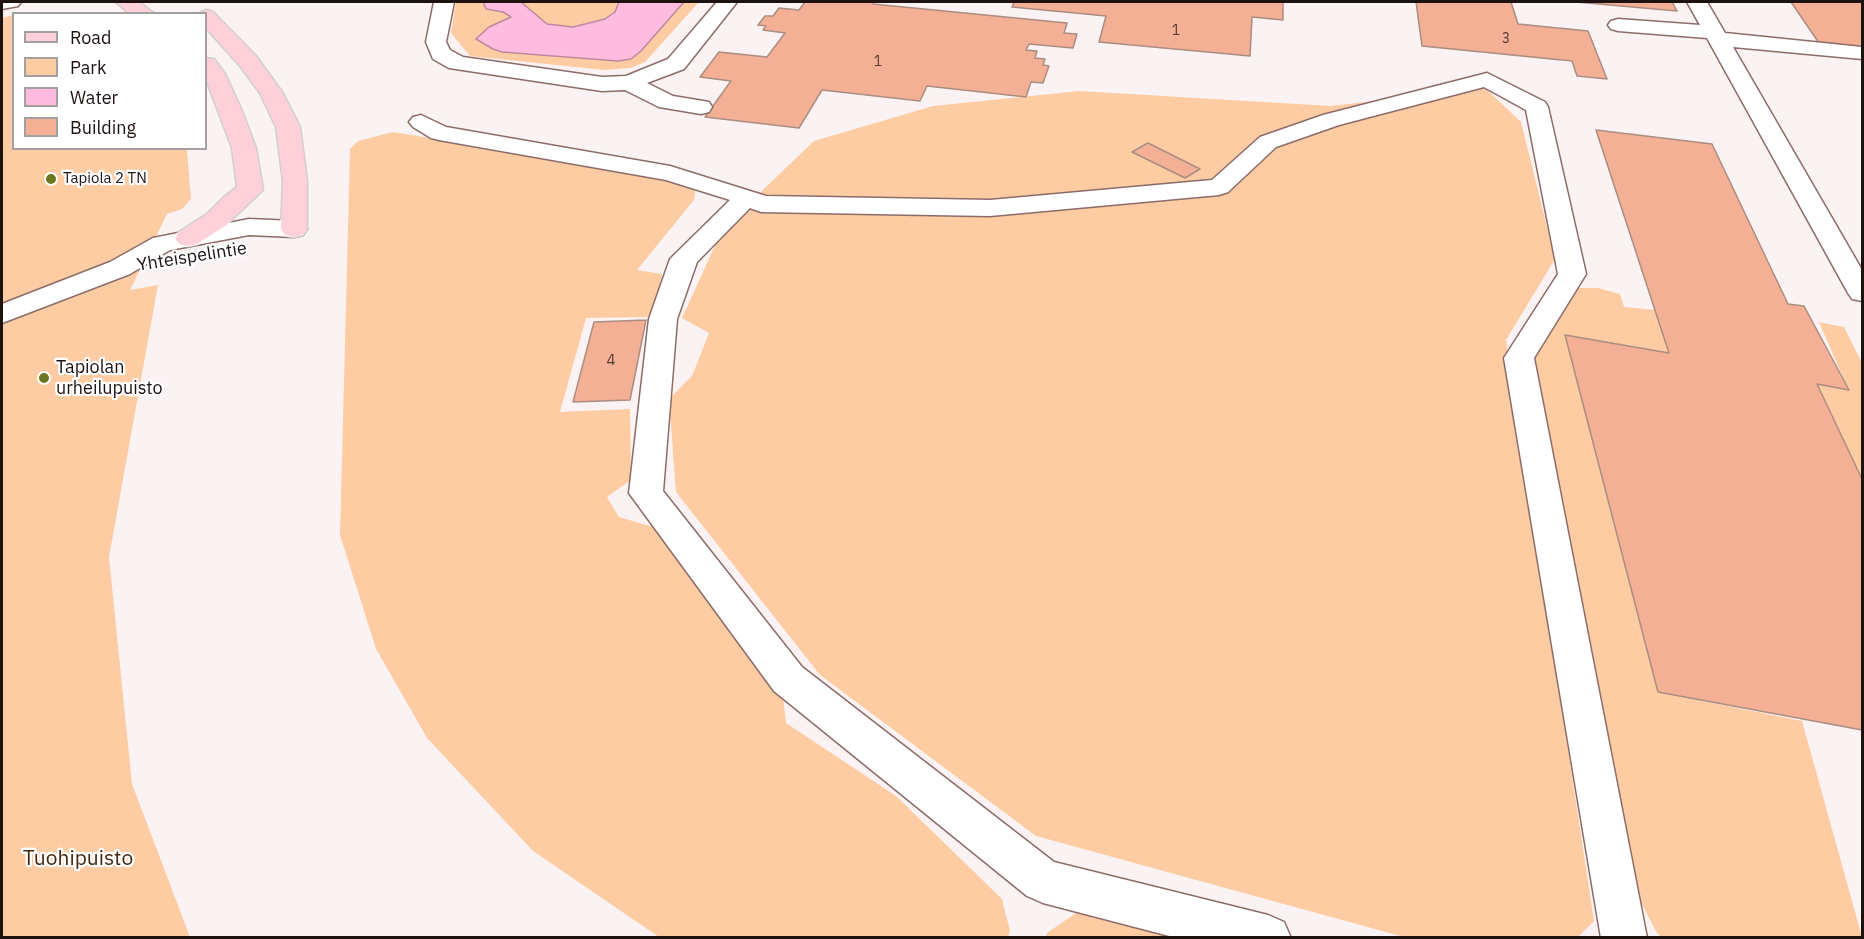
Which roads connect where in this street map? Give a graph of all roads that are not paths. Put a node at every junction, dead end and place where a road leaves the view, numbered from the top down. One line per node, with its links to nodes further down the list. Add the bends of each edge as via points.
1 (11, 2): 7 (street)
2 (126, 2): 8 (main road)
3 (187, 2): 9 (main road)
4 (444, 2): 16 (street, via 436,42 441,54 458,63 602,84)
5 (727, 2): 15 (street, via 676,64)
6 (1697, 2): 12 (street)
7 (2, 3)
8 (142, 12)
9 (200, 12)
10 (207, 18): 19 (main road, via 254,69 271,92 288,127 295,181)
11 (1618, 25): 12 (street)
12 (1716, 35): 13 (street); 22 (street)
13 (1863, 53)
14 (207, 65): 20 (main road, via 231,111 244,148 250,190)
15 (654, 75): 16 (street); 16 (street, via 706,100 667,102)
16 (629, 83)
17 (421, 123): 18 (street, via 439,133 670,173)
18 (747, 197): 24 (street, via 684,260 663,319 646,493 788,679 1043,881); 25 (street, via 761,204 990,208 1219,187 1268,142 1330,120 1487,80 1537,107 1572,274 1519,357)
19 (294, 229): 20 (street, Yhteispelintie, via 249,227); 21 (street, Yhteispelintie, via 246,251)
20 (188, 238): 21 (street, Yhteispelintie, via 162,244)
21 (120, 268): 23 (street, Yhteispelintie)
22 (1863, 293)
23 (2, 314)
24 (1268, 938)
25 (1624, 938)

